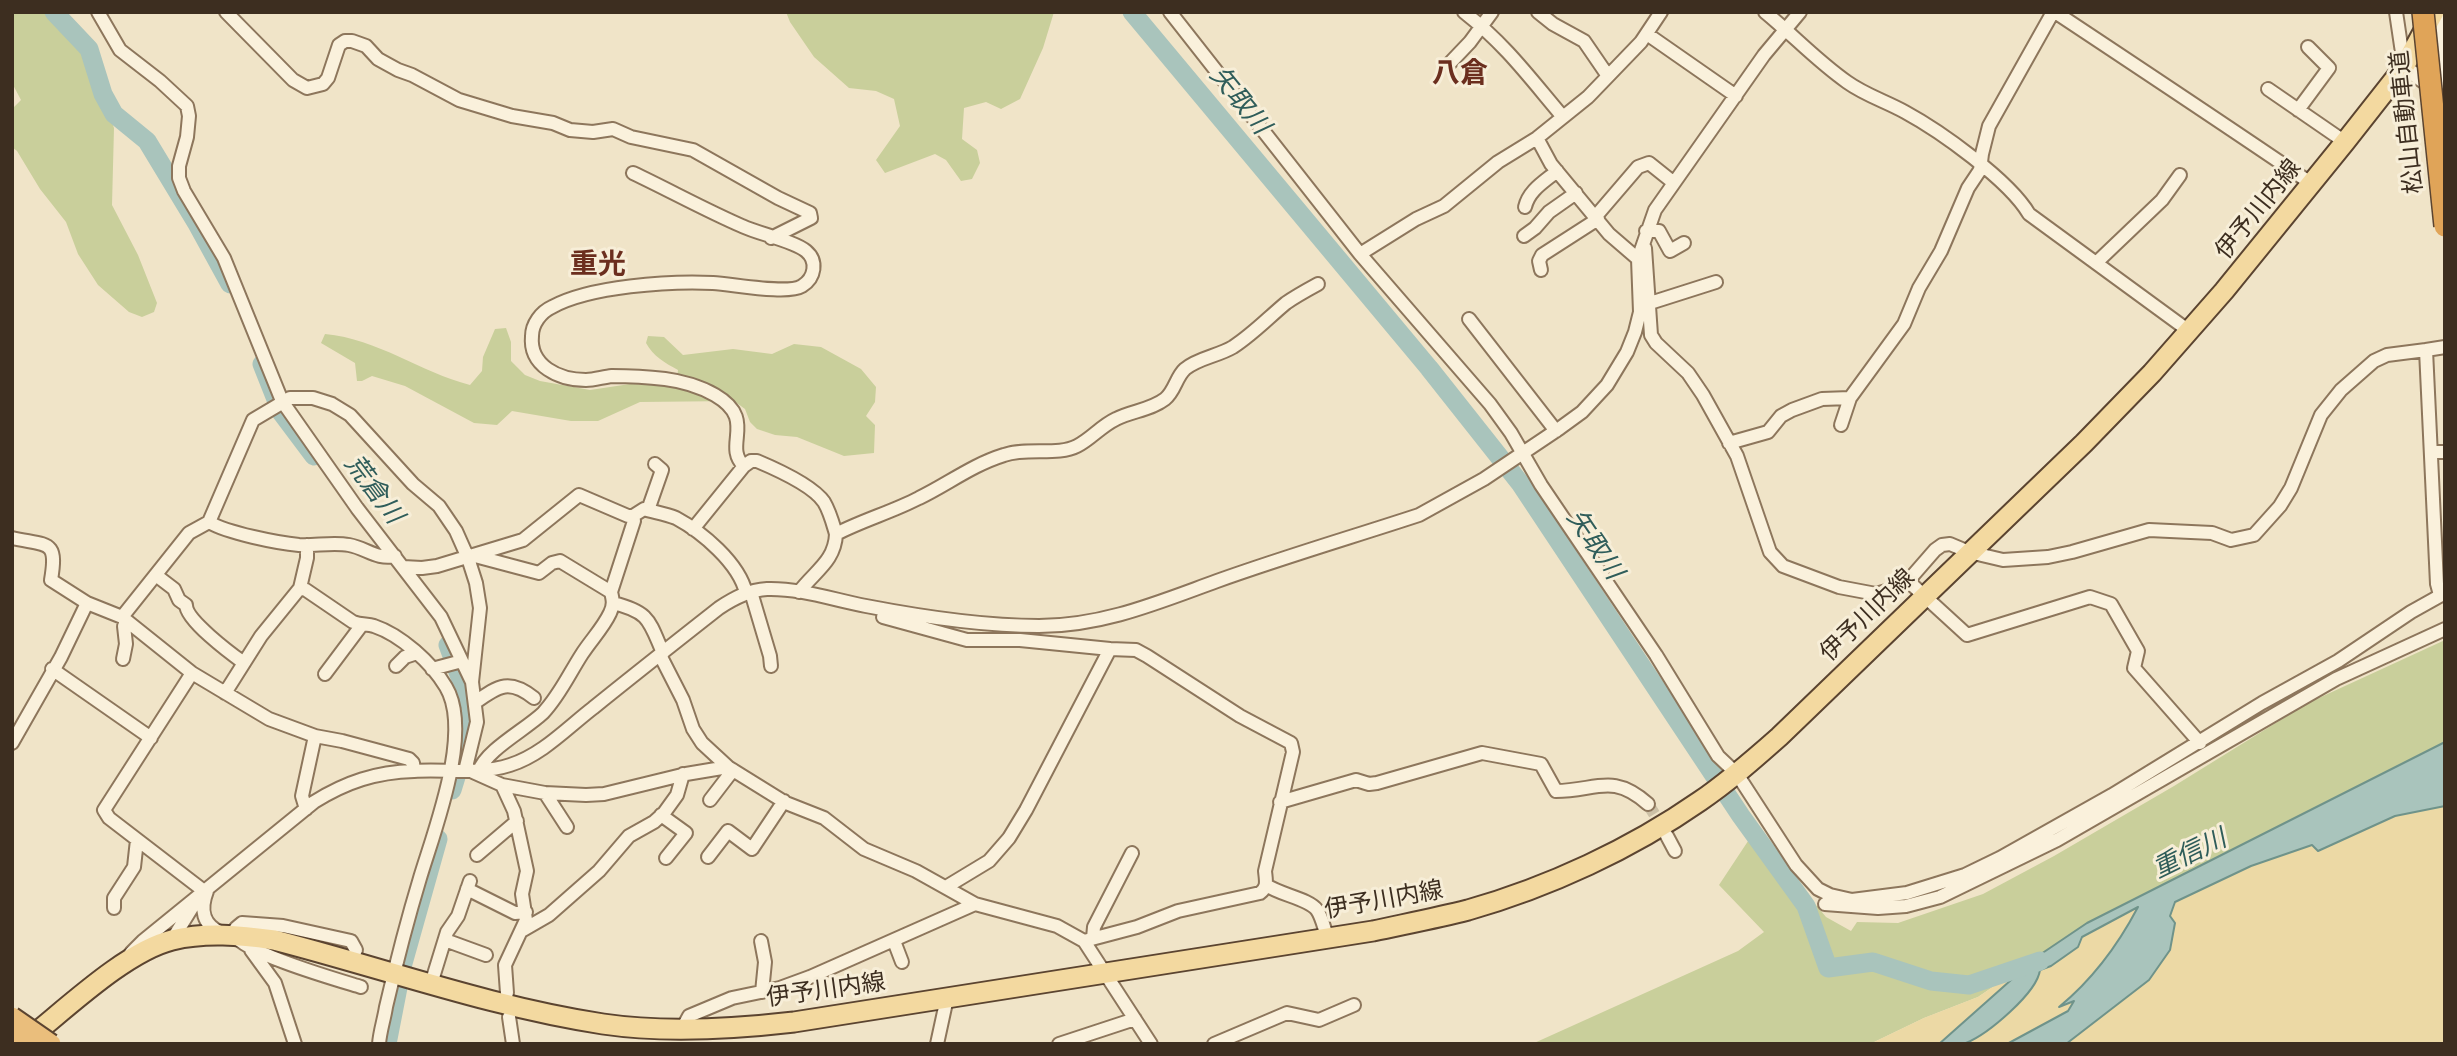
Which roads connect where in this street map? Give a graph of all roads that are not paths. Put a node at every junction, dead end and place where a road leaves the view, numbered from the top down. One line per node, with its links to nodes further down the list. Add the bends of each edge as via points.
1 (98, 12): 55 (street, via 120,50 187,106 179,178 224,258)
2 (226, 12): 41 (street, via 293,80 307,88 323,84 339,45 352,41 398,70 493,112 582,132 613,129 693,150 810,212 811,218)
3 (1170, 12): 43 (street)
4 (1464, 12): 14 (street)
5 (1492, 12): 14 (street)
6 (1538, 12): 20 (street, via 1584,41)
7 (1661, 12): 16 (street)
8 (1765, 12): 15 (street)
9 (1800, 12): 15 (street)
10 (2054, 12): 29 (street, via 1989,126); 34 (street)
11 (2396, 12): 19 (street)
12 (2423, 12): 38 (highway, 松山自動車道, bridge)
13 (2436, 12): 19 (main road, 伊予川内線); 21 (street)
14 (1482, 26): 18 (street); 26 (street)
15 (1787, 30): 23 (street); 29 (street, via 1848,82 1913,117)
16 (1647, 34): 20 (street); 23 (street)
17 (2308, 47): 25 (street, via 2329,68)
18 (1450, 63)
19 (2404, 66): 24 (street); 28 (main road, 伊予川内線)
20 (1608, 76): 26 (street)
21 (2445, 88)
22 (2268, 89): 25 (street)
23 (1736, 96): 33 (street)
24 (2445, 96)
25 (2298, 110): 28 (street)
26 (1563, 117): 27 (street)
27 (1537, 138): 30 (street); 43 (street, via 1498,162 1444,206)
28 (2345, 142): 34 (main road, 伊予川内線)
29 (1981, 164): 45 (street, via 2029,214); 54 (street, via 1903,324)
30 (1558, 172): 35 (street); 36 (street, via 1532,192)
31 (632, 173): 41 (street)
32 (2180, 176): 45 (street, via 2162,200)
33 (1674, 183): 37 (street, via 1649,163 1638,167); 40 (street, via 1655,210)
34 (2312, 184): 51 (main road, 伊予川内線)
35 (1576, 193): 37 (street); 39 (street)
36 (1525, 207)
37 (1597, 218): 44 (street); 46 (street, via 1542,255)
38 (2445, 226)
39 (1524, 236)
40 (1645, 236): 42 (street, via 1659,231 1670,251); 44 (street); 49 (street)
41 (771, 238): 63 (street, via 808,253 814,265 806,283 790,290 713,283 629,287 562,302 540,316 532,330 535,357 571,379 665,379 716,395 732,407 737,419 737,459)
42 (1684, 243)
43 (1360, 254): 61 (street, via 1490,404)
44 (1638, 259): 57 (street, via 1640,312 1627,352 1595,400)
45 (2096, 263): 51 (street)
46 (1541, 270)
47 (1716, 282): 49 (street)
48 (1318, 284): 68 (street, via 1232,347 1188,367 1166,399 1116,419 1077,446 1065,451 1005,454)
49 (1650, 303): 58 (street, via 1651,335 1688,373)
50 (1469, 319): 57 (street)
51 (2189, 331): 71 (main road, 伊予川内線, via 2084,443)
52 (2445, 347): 53 (street)
53 (2426, 350): 60 (street); 71 (street, via 2374,361 2341,390 2321,415 2285,497 2254,535 2231,540 2212,533 2149,530 2048,556 2003,560)
54 (1850, 398): 56 (street); 58 (street, via 1822,399 1792,410 1768,432)
55 (282, 401): 66 (street, via 253,421); 72 (street); 73 (street, via 313,398 350,415 439,506)
56 (1841, 425)
57 (1556, 431): 61 (street)
58 (1730, 443): 76 (street, via 1770,552 1783,566 1839,587 1876,594)
59 (2445, 452): 60 (street)
60 (2431, 453): 80 (street, via 2437,583)
61 (1521, 454): 84 (street, via 1419,515 1112,618 1000,625); 112 (street)
62 (655, 464): 64 (street, via 663,470)
63 (744, 466): 67 (street); 68 (street, via 757,461 821,498)
64 (648, 510): 65 (street); 67 (street, via 674,517)
65 (633, 516): 73 (street, via 579,495 523,540); 82 (street)
66 (209, 522): 70 (street); 75 (street, via 189,533)
67 (693, 529): 78 (street, via 737,569)
68 (836, 534): 79 (street, via 830,558)
69 (12, 538): 83 (street, via 51,550 51,580)
70 (307, 545): 72 (street, via 347,544 381,558); 77 (street)
71 (1969, 552): 76 (street, via 1957,545 1942,545); 81 (main road, 伊予川内線)
72 (395, 556): 74 (street)
73 (471, 557): 74 (street, via 422,568); 82 (street, via 539,573 560,561); 100 (street, via 480,608)
74 (403, 567): 92 (street, via 441,617)
75 (157, 576): 85 (street); 93 (street, via 174,589 195,623)
76 (1908, 581): 81 (street)
77 (300, 588): 86 (street); 93 (street)
78 (748, 592): 79 (street); 90 (street, via 719,608); 95 (street)
79 (799, 592): 84 (street)
80 (2442, 594): 107 (street)
81 (1923, 596): 107 (street, via 1967,635 2090,597 2111,604 2138,650 2134,668); 112 (main road, 伊予川内線)
82 (612, 598): 90 (street, via 646,617); 110 (street, via 606,621 542,713 482,762)
83 (87, 603): 85 (street); 96 (street)
84 (853, 604): 88 (street, via 862,611 967,640)
85 (124, 619): 91 (street); 98 (street)
86 (361, 626): 89 (street, via 386,631); 99 (street)
87 (2445, 629): 132 (street, via 2336,679 2057,840 1940,897 1906,906 1827,906)
88 (1110, 649): 117 (street, via 1136,650 1291,743 1293,752); 131 (street, via 1009,838 989,861)
89 (416, 653): 94 (street); 97 (street)
90 (662, 654): 108 (street, via 693,729); 110 (street, via 539,751 510,765)
91 (123, 659)
92 (462, 661): 97 (street); 100 (street)
93 (244, 663): 101 (street)
94 (396, 666)
95 (771, 666)
96 (52, 669): 105 (street); 106 (street)
97 (432, 669): 110 (street, via 455,710 453,757)
98 (192, 673): 101 (street); 105 (street)
99 (325, 674)
100 (472, 682): 103 (street)
101 (225, 693): 104 (street, via 269,719)
102 (534, 698): 103 (street, via 518,686 508,686)
103 (475, 702): 110 (street, via 477,722)
104 (315, 736): 109 (street, via 409,759); 119 (street, via 302,796)
105 (151, 738): 124 (street, via 104,810)
106 (12, 743)
107 (2200, 743): 132 (street, via 1965,875 1867,900 1840,899)
108 (731, 768): 111 (street); 115 (street); 116 (street)
109 (414, 771): 110 (street); 119 (street, via 359,779)
110 (463, 771): 113 (street); 150 (street, via 439,818)
111 (684, 774): 114 (street, via 604,794); 120 (street, via 677,795)
112 (1734, 776): 132 (street); 138 (main road, 伊予川内線, via 1673,819 1616,850 1502,899 1373,931)
113 (502, 785): 114 (street); 121 (street)
114 (545, 793): 122 (street)
115 (709, 800)
116 (784, 801): 128 (street, via 752,849 728,831); 131 (street, via 824,818 864,849)
117 (1280, 803): 118 (street, via 1356,780 1377,783 1482,753 1541,764 1556,791 1615,784 1633,790); 130 (street)
118 (1648, 804)
119 (306, 809): 133 (street)
120 (661, 815): 129 (street, via 686,833); 137 (street, via 620,844 599,871 549,915)
121 (517, 821): 127 (street); 136 (street, via 527,863 522,894)
122 (567, 827)
123 (1667, 836): 125 (street)
124 (137, 839): 133 (street); 135 (street, via 134,867 114,898)
125 (1675, 851)
126 (1132, 853): 140 (street)
127 (477, 855)
128 (708, 857)
129 (666, 858)
130 (1266, 886): 138 (street, via 1312,904); 140 (street, via 1260,893 1178,911)
131 (946, 887): 134 (street)
132 (1818, 889)
133 (204, 892): 139 (street, via 204,917 211,928); 141 (street); 148 (street)
134 (975, 904): 140 (street); 144 (street)
135 (114, 908)
136 (526, 912): 137 (street); 142 (street, via 515,914 468,885)
137 (523, 930): 154 (street, via 505,965)
138 (1327, 936): 149 (main road, 伊予川内線)
139 (237, 939): 141 (main road, 伊予川内線); 145 (street, via 242,923 283,926 351,941); 150 (main road, 伊予川内線, via 274,940); 152 (street, via 348,978); 164 (street, via 275,983)
140 (1088, 939): 149 (street)
141 (172, 940): 148 (main road, 伊予川内線)
142 (445, 940): 146 (street); 151 (street)
143 (761, 941): 153 (street, via 765,962)
144 (894, 942): 147 (street); 153 (street)
145 (356, 950)
146 (486, 955)
147 (902, 962)
148 (118, 967): 162 (main road, 伊予川内線)
149 (1107, 973): 155 (main road, 伊予川内線); 159 (street)
150 (395, 974): 151 (main road, 伊予川内線); 165 (street)
151 (428, 983): 160 (main road, 伊予川内線, via 557,1016 606,1024)
152 (361, 987)
153 (762, 992): 160 (street, via 732,998 689,1016)
154 (507, 993)
155 (947, 998): 160 (main road, 伊予川内線, via 764,1025); 167 (street)
156 (1354, 1005): 170 (street, via 1319,1020 1287,1013)
157 (12, 1017): 163 (highway, bridge)
158 (509, 1017): 166 (street)
159 (1135, 1018): 168 (street); 169 (street)
160 (683, 1027)
161 (12, 1034): 162 (highway, bridge)
162 (24, 1044)
163 (51, 1044)
164 (295, 1044)
165 (379, 1044)
166 (513, 1044)
167 (937, 1044)
168 (1059, 1044)
169 (1150, 1044)
170 (1214, 1044)

